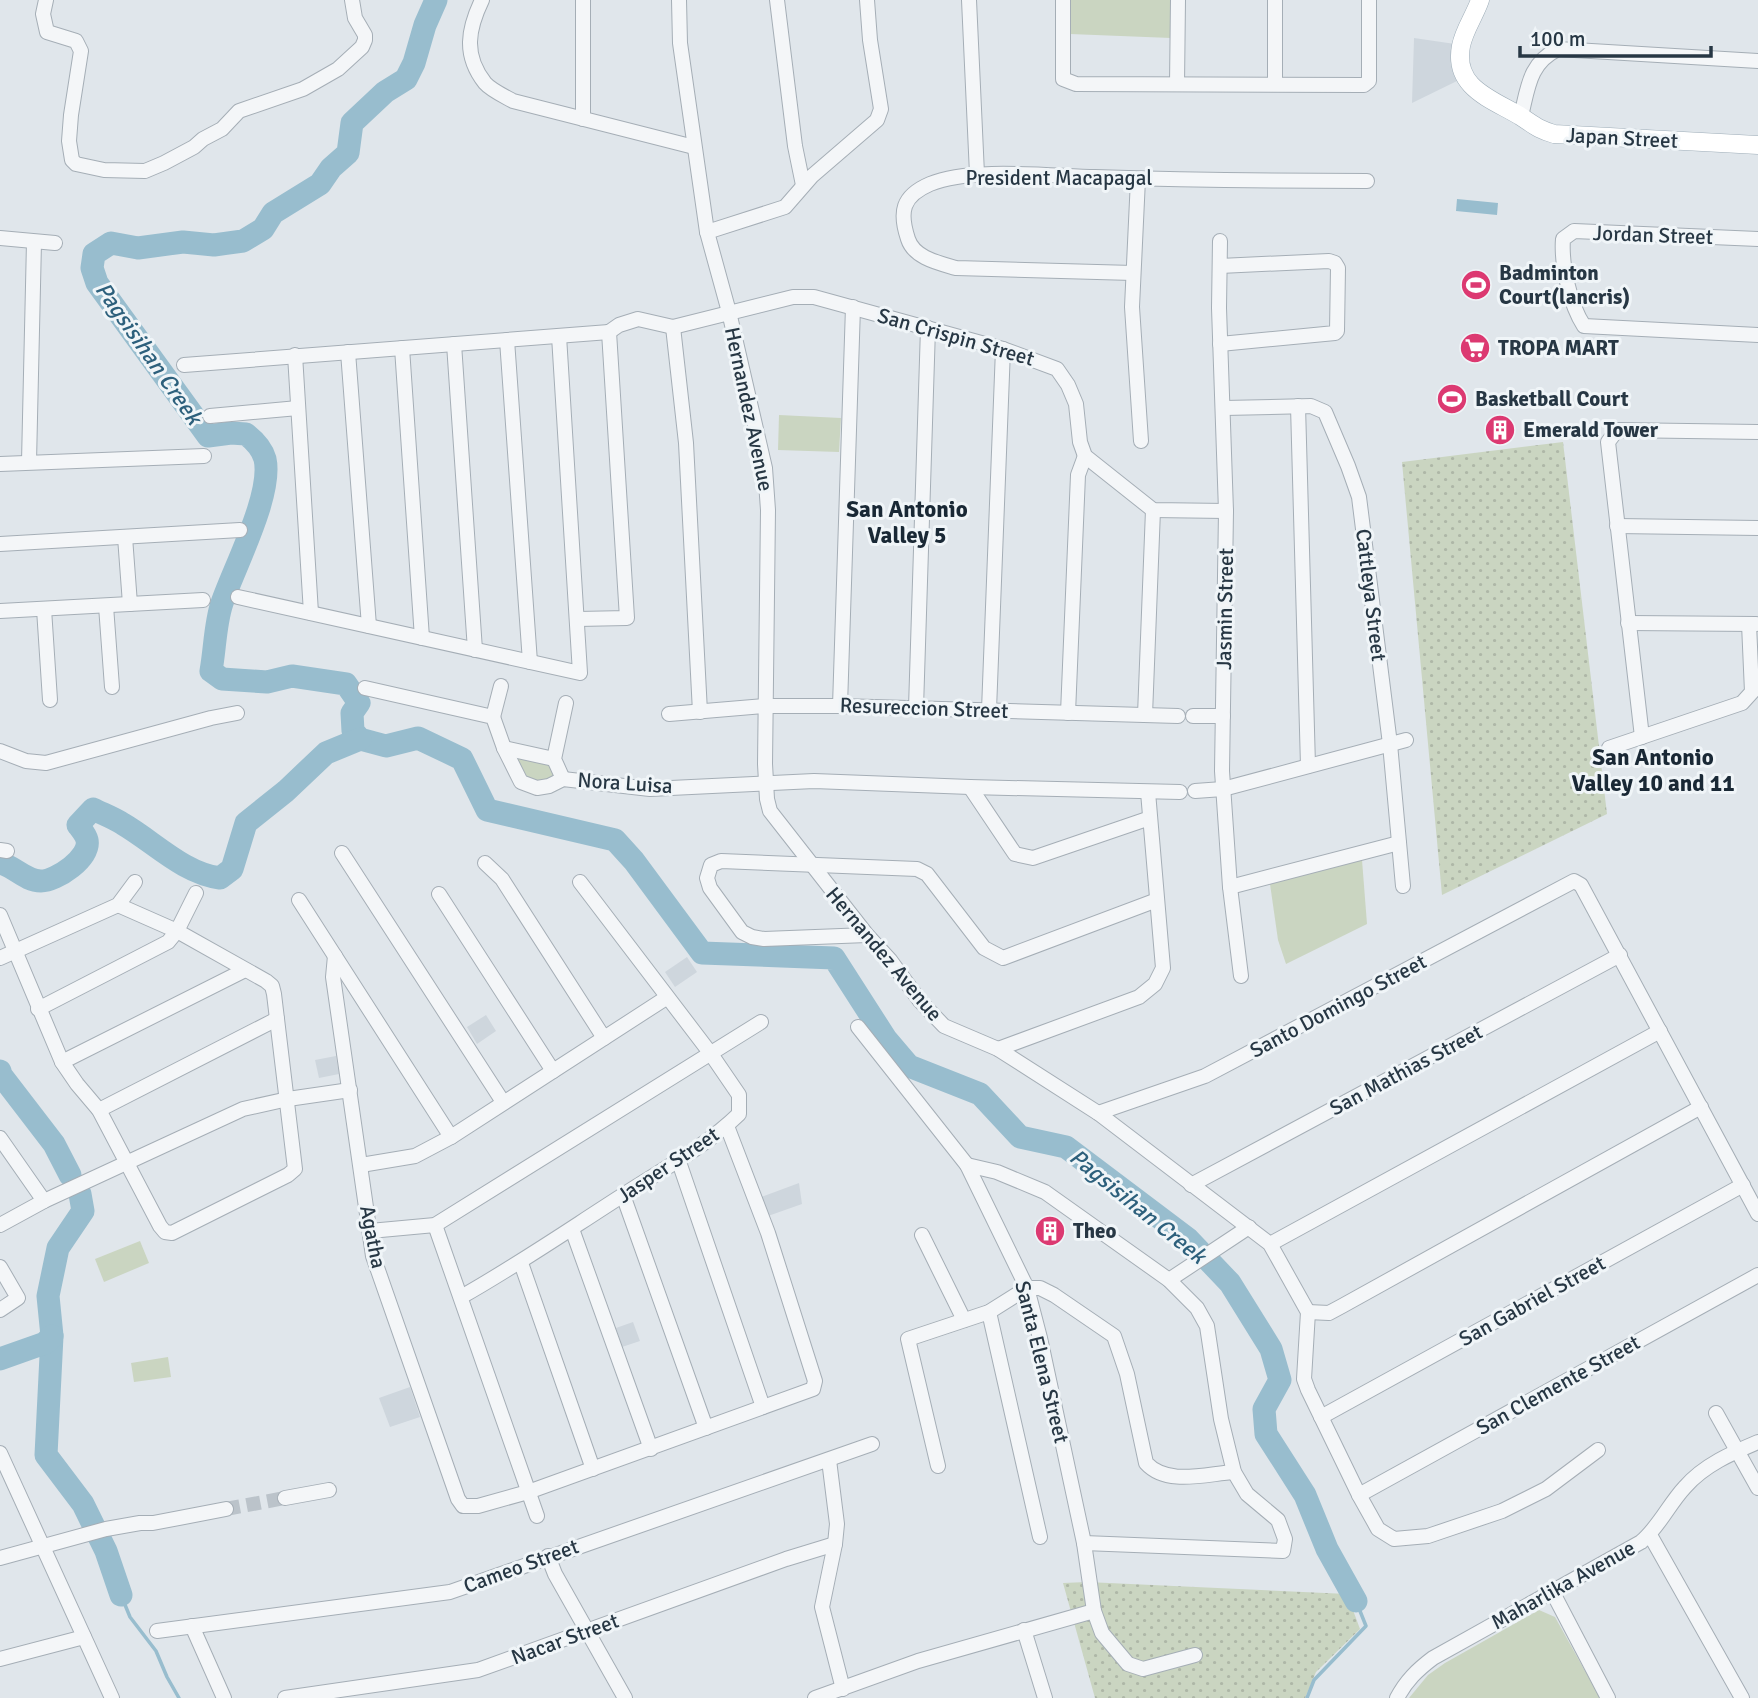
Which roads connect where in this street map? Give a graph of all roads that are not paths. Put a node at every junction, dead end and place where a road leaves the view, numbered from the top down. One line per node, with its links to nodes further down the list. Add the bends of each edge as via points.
1 (46, 0): 2 (street, via 47,32 76,41 81,51 71,115 72,160 130,172 164,163 222,129 239,111 303,89 338,69 365,40)
2 (352, 0)
3 (482, 0): 18 (street, via 471,23 469,43 473,64 486,85 513,101)
4 (583, 0): 18 (street)
5 (679, 0): 20 (street, Hernandez Avenue)
6 (777, 0): 24 (street)
7 (867, 0): 24 (street, via 880,115)
8 (969, 0): 21 (street)
9 (1063, 0): 15 (street, via 1063,79 1076,84)
10 (1178, 0): 15 (street)
11 (1275, 0): 16 (street)
12 (1369, 0): 16 (street, via 1369,81 1364,85)
13 (1480, 0): 17 (main road, Japan Street, via 1461,46 1463,73 1485,98)
14 (1758, 61): 17 (street, via 1558,50 1535,67)
15 (1177, 84): 16 (street)
16 (1275, 84)
17 (1521, 116): 19 (main road, Japan Street, via 1538,130 1554,135)
18 (583, 119): 20 (street)
19 (1758, 145)
20 (694, 147): 25 (street, Hernandez Avenue)
21 (976, 174): 22 (street, President Macapagal); 32 (street, President Macapagal, via 930,184 903,207 910,245 930,261 956,268)
22 (1138, 178): 23 (street, President Macapagal); 32 (street)
23 (1367, 181)
24 (803, 185): 25 (street, via 785,207)
25 (707, 232): 34 (street, Hernandez Avenue)
26 (0, 238): 29 (street)
27 (1758, 239): 38 (street, Jordan Street, via 1574,231 1563,239 1562,255 1576,314 1584,326)
28 (1220, 241): 31 (street, Jasmin Street)
29 (34, 242): 30 (street); 56 (street)
30 (55, 243)
31 (1220, 266): 42 (street, Jasmin Street); 42 (street, via 1329,261 1338,268 1335,333)
32 (1133, 273): 53 (street)
33 (853, 307): 34 (street, San Crispin Street, via 814,297); 36 (street, San Crispin Street); 85 (street)
34 (729, 312): 35 (street, San Crispin Street); 84 (street, Hernandez Avenue, via 765,468)
35 (673, 327): 37 (street, via 638,319); 88 (street, via 686,443)
36 (928, 328): 44 (street, San Crispin Street); 86 (street)
37 (609, 332): 39 (street); 72 (street, via 627,618)
38 (1758, 335)
39 (559, 336): 40 (street); 72 (street)
40 (507, 340): 41 (street); 78 (street)
41 (454, 344): 43 (street); 77 (street)
42 (1220, 344): 50 (street, Jasmin Street)
43 (402, 348): 45 (street); 76 (street)
44 (1003, 349): 55 (street, San Crispin Street, via 1057,369 1076,404); 87 (street)
45 (348, 352): 46 (street); 75 (street)
46 (295, 355): 47 (street); 49 (street)
47 (184, 365)
48 (1298, 406): 50 (street, Cattleya Street); 97 (street, Cattleya Street, via 1325,412 1359,496); 102 (street)
49 (298, 408): 51 (street); 71 (street)
50 (1224, 408): 59 (street, Jasmin Street)
51 (210, 416)
52 (1758, 432): 60 (street, via 1617,430 1608,442)
53 (1141, 441)
54 (205, 456): 56 (street)
55 (1085, 456): 58 (street); 90 (street, via 1078,475)
56 (29, 462): 57 (street)
57 (0, 464)
58 (1153, 510): 59 (street); 92 (street)
59 (1226, 511): 93 (street, Jasmin Street)
60 (1617, 526): 61 (street); 73 (street)
61 (1758, 527)
62 (240, 530): 63 (street)
63 (125, 537): 64 (street); 67 (street)
64 (0, 544)
65 (238, 597): 71 (street)
66 (203, 600): 67 (street)
67 (130, 604): 68 (street)
68 (106, 606): 69 (street); 80 (street)
69 (44, 609): 70 (street); 82 (street)
70 (0, 611)
71 (312, 613): 75 (street)
72 (578, 619): 78 (street, via 580,673)
73 (1628, 623): 74 (street); 95 (street)
74 (1753, 624): 95 (street, via 1752,692 1742,704)
75 (369, 626): 76 (street)
76 (422, 638): 77 (street)
77 (475, 650): 78 (street)
78 (530, 662)
79 (501, 686): 94 (street)
80 (111, 687)
81 (365, 688): 94 (street)
82 (50, 700)
83 (566, 704): 101 (street)
84 (765, 706): 85 (street, Resureccion Street); 88 (street, Resureccion Street); 104 (street, Hernandez Avenue)
85 (840, 706): 86 (street, Resureccion Street)
86 (916, 708): 87 (street, Resureccion Street)
87 (989, 710): 90 (street, Resureccion Street)
88 (700, 712): 91 (street, Resureccion Street)
89 (237, 713): 100 (street, via 46,763)
90 (1068, 713): 92 (street, Resureccion Street)
91 (669, 714)
92 (1145, 715): 93 (street, Resureccion Street)
93 (1223, 716): 106 (street, Jasmin Street)
94 (493, 717): 98 (street, Nora Luisa)
95 (1642, 737): 99 (street)
96 (1406, 740): 97 (street, Nora Luisa)
97 (1390, 744): 102 (street, Nora Luisa); 109 (street, Cattleya Street)
98 (504, 748): 101 (street); 103 (street, Nora Luisa, via 528,786 549,786)
99 (1609, 748)
100 (0, 751)
101 (554, 759): 103 (street)
102 (1308, 766): 106 (street, Nora Luisa)
103 (563, 779): 104 (street, Nora Luisa, via 650,789)
104 (767, 782): 105 (street, Nora Luisa); 112 (street, Hernandez Avenue, via 770,811)
105 (970, 788): 107 (street, Nora Luisa); 108 (street, via 1015,853 1033,858)
106 (1223, 789): 107 (street, Nora Luisa); 116 (street, Jasmin Street)
107 (1148, 792): 108 (street)
108 (1150, 818): 120 (street)
109 (1399, 843): 115 (street, Cattleya Street); 116 (street)
110 (342, 853): 144 (street)
111 (485, 863): 137 (street, via 502,879)
112 (810, 864): 120 (street, via 917,869 926,874 984,948 1003,958); 124 (street, Hernandez Avenue); 124 (street, via 721,861 711,865 707,878 743,932 752,937)
113 (135, 882): 121 (street)
114 (580, 882): 131 (street, Jasper Street)
115 (1403, 886)
116 (1230, 887): 130 (street, Jasmin Street)
117 (196, 894): 123 (street)
118 (439, 894): 141 (street)
119 (299, 900): 127 (street)
120 (1157, 900): 138 (street, via 1163,968 1155,984 1139,997)
121 (118, 905): 123 (street); 125 (street)
122 (0, 915): 125 (street)
123 (177, 931): 129 (street); 132 (street, via 168,942)
124 (867, 935): 138 (street, Hernandez Avenue, via 944,1026)
125 (15, 951): 128 (street); 132 (street)
126 (1620, 955): 136 (street); 147 (street, Santo Domingo Street, via 1581,886 1571,882 1205,1076); 155 (street, San Mathias Street)
127 (335, 956): 142 (street, Agatha, via 333,977); 149 (street)
128 (0, 958)
129 (245, 970): 133 (street, via 272,986); 140 (street)
130 (1241, 976)
131 (666, 998): 137 (street); 139 (street, Jasper Street)
132 (38, 1009): 140 (street)
133 (277, 1019): 143 (street); 146 (street)
134 (761, 1022): 139 (street)
135 (858, 1027): 154 (street, Santa Elena Street)
136 (1660, 1031): 145 (street); 166 (street)
137 (604, 1038): 141 (street)
138 (998, 1049): 147 (street, Hernandez Avenue)
139 (711, 1054): 148 (street, Jasper Street, via 738,1095 740,1114); 161 (street)
140 (62, 1062): 146 (street)
141 (553, 1071): 144 (street)
142 (350, 1090): 143 (street); 153 (street, Agatha)
143 (288, 1099): 152 (street, via 243,1109); 152 (street, via 295,1169 172,1233 160,1226)
144 (503, 1102): 149 (street)
145 (1701, 1107): 156 (street); 175 (street, via 1329,1313)
146 (99, 1110): 152 (street)
147 (1098, 1113): 155 (street, Hernandez Avenue)
148 (727, 1126): 151 (street, Jasper Street); 177 (street, via 768,1233 815,1381 813,1389)
149 (451, 1137): 153 (street, via 415,1156)
150 (0, 1138): 158 (street)
151 (679, 1162): 157 (street, Jasper Street); 177 (street)
152 (128, 1163): 158 (street)
153 (361, 1165): 164 (street, Agatha)
154 (967, 1165): 170 (street, via 1045,1192); 171 (street, Santa Elena Street)
155 (1191, 1185): 162 (street, Hernandez Avenue)
156 (1743, 1185): 159 (street); 179 (street, San Gabriel Street)
157 (623, 1195): 163 (street, Jasper Street); 180 (street)
158 (44, 1201): 160 (street)
159 (1758, 1214)
160 (0, 1225)
161 (435, 1225): 164 (street); 172 (street)
162 (1249, 1227): 166 (street, Hernandez Avenue); 170 (street)
163 (572, 1229): 167 (street, Jasper Street); 183 (street)
164 (370, 1231): 193 (street, Agatha, via 373,1256 458,1499 463,1506 478,1506)
165 (922, 1235): 176 (street)
166 (1270, 1244): 175 (street, Hernandez Avenue)
167 (521, 1263): 172 (street, Jasper Street); 189 (street)
168 (0, 1267): 173 (street, via 18,1298)
169 (1758, 1275): 194 (street, San Clemente Street)
170 (1169, 1280): 190 (street, via 1197,1307 1207,1326)
171 (1027, 1288): 174 (street); 190 (street, via 1054,1295 1114,1336 1146,1463 1154,1472 1170,1477); 200 (street, Santa Elena Street)
172 (461, 1297): 193 (street)
173 (0, 1310)
174 (989, 1312): 176 (street); 199 (street)
175 (1308, 1312): 179 (street, via 1304,1379)
176 (964, 1320): 188 (street, via 908,1339)
177 (763, 1407): 180 (street)
178 (1716, 1413): 185 (street)
179 (1321, 1417): 194 (street)
180 (706, 1428): 183 (street)
181 (1758, 1442): 185 (street, Maharlika Avenue)
182 (872, 1444): 187 (street, Cameo Street)
183 (651, 1449): 189 (street)
184 (1598, 1450): 194 (street, via 1546,1489 1502,1511 1428,1536 1394,1539 1378,1529)
185 (1738, 1451): 191 (street); 198 (street, Maharlika Avenue, via 1707,1466 1686,1485)
186 (0, 1453): 202 (street)
187 (829, 1460): 201 (street); 203 (street, Cameo Street)
188 (938, 1465)
189 (593, 1469): 193 (street)
190 (1234, 1472): 200 (street, via 1247,1494 1278,1520 1285,1539 1283,1551)
191 (1758, 1488)
192 (329, 1490): 195 (street)
193 (528, 1492): 197 (street)
194 (1359, 1495)
195 (285, 1498)
196 (226, 1509): 202 (street, via 106,1529)
197 (537, 1516)
198 (1650, 1535): 205 (street, Maharlika Avenue); 223 (street)
199 (1040, 1537)
200 (1084, 1543): 206 (street, Santa Elena Street)
201 (835, 1544): 210 (street, Nacar Street); 214 (street, via 821,1607)
202 (42, 1547): 204 (street); 211 (street)
203 (548, 1556): 207 (street, Cameo Street, via 450,1592); 210 (street)
204 (0, 1558)
205 (1552, 1591): 221 (street, Maharlika Avenue, via 1433,1658 1405,1683); 222 (street)
206 (1087, 1613): 208 (street); 212 (street, Santa Elena Street, via 1128,1664 1143,1670)
207 (192, 1626): 209 (street, Cameo Street); 216 (street)
208 (1024, 1630): 214 (street); 220 (street)
209 (157, 1631)
210 (587, 1631): 217 (street, Nacar Street, via 478,1670); 218 (street)
211 (84, 1637): 213 (street); 215 (street)
212 (1195, 1655)
213 (0, 1659)
214 (843, 1689): 219 (street)
215 (112, 1698)
216 (224, 1698)
217 (285, 1698)
218 (625, 1698)
219 (815, 1698)
220 (1045, 1698)
221 (1397, 1698)
222 (1608, 1698)
223 (1742, 1698)

